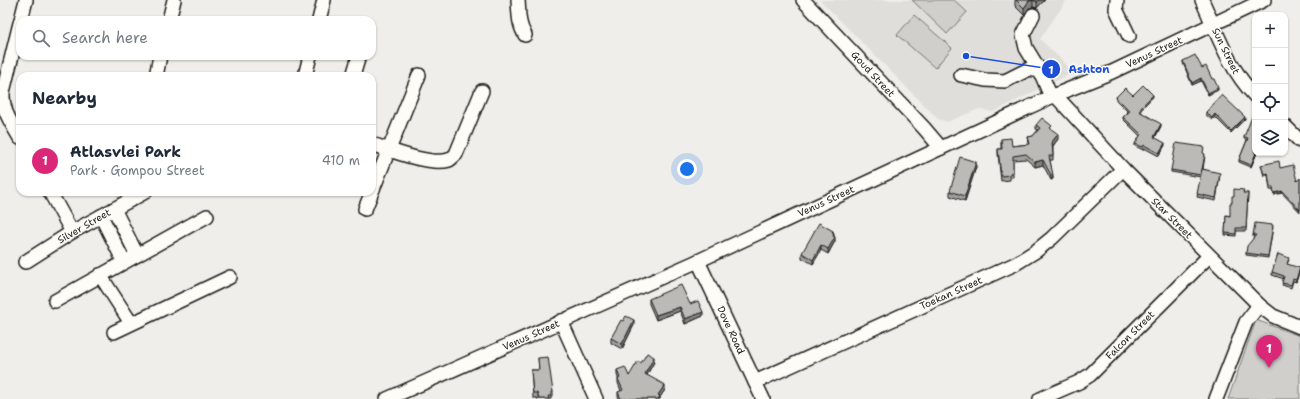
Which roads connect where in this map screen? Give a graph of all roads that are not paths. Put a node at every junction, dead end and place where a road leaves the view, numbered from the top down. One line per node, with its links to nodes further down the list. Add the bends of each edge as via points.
1 (26, 0): 10 (street)
2 (174, 0): 11 (street)
3 (324, 0): 12 (street)
4 (518, 0): 14 (street, via 521,28)
5 (803, 0): 33 (street, Goud Street)
6 (1117, 0): 15 (street, via 1116,9)
7 (1202, 0): 13 (street, Sun Street)
8 (1264, 0): 13 (street, Venus Street)
9 (1033, 15): 20 (street, Star Street, via 1023,36 1026,48)
10 (21, 16)
11 (170, 16)
12 (321, 16)
13 (1213, 24): 27 (street, Sun Street, via 1232,66); 28 (street, Venus Street, via 1112,72)
14 (525, 35)
15 (1129, 36)
16 (16, 38): 30 (street, via 2,103)
17 (159, 60): 21 (street)
18 (309, 60): 22 (street)
19 (358, 60): 23 (street)
20 (1040, 71): 25 (street, via 1029,68 1005,81); 28 (street, Star Street)
21 (157, 72)
22 (306, 72)
23 (354, 72)
24 (419, 75): 34 (street)
25 (961, 75)
26 (482, 91): 34 (street, via 456,154 450,160 412,158)
27 (1252, 93)
28 (1053, 96): 33 (street, Venus Street); 35 (street, Star Street)
29 (1288, 129): 31 (street)
30 (16, 131)
31 (1300, 141)
32 (376, 145): 34 (street)
33 (941, 148): 47 (street, Venus Street)
34 (389, 150): 36 (street)
35 (1123, 169): 46 (street, Star Street); 58 (street, Toekan Street, via 1052,238 1015,264)
36 (376, 181)
37 (52, 196): 44 (street)
38 (138, 196): 41 (street, Silver Street)
39 (370, 196): 40 (street)
40 (365, 208)
41 (114, 209): 42 (street, Silver Street); 45 (street)
42 (101, 216): 44 (street, Silver Street); 49 (street)
43 (207, 216): 45 (street)
44 (72, 232): 48 (street, Silver Street)
45 (137, 255): 49 (street)
46 (1210, 256): 53 (street, Star Street); 62 (street, Falcon Street, via 1090,375)
47 (698, 261): 54 (street, Venus Street); 58 (street, Dove Road)
48 (25, 262)
49 (124, 262): 50 (street)
50 (100, 275): 52 (street); 55 (street)
51 (230, 277): 55 (street)
52 (55, 301)
53 (1259, 305): 56 (street, Star Street, via 1273,316); 63 (street, via 1246,322)
54 (561, 321): 59 (street, Venus Street); 60 (street)
55 (131, 323): 57 (street)
56 (1300, 327)
57 (114, 332)
58 (755, 382): 61 (street, Dove Road)
59 (387, 399)
60 (596, 399)
61 (763, 399)
62 (1040, 399)
63 (1216, 399)

